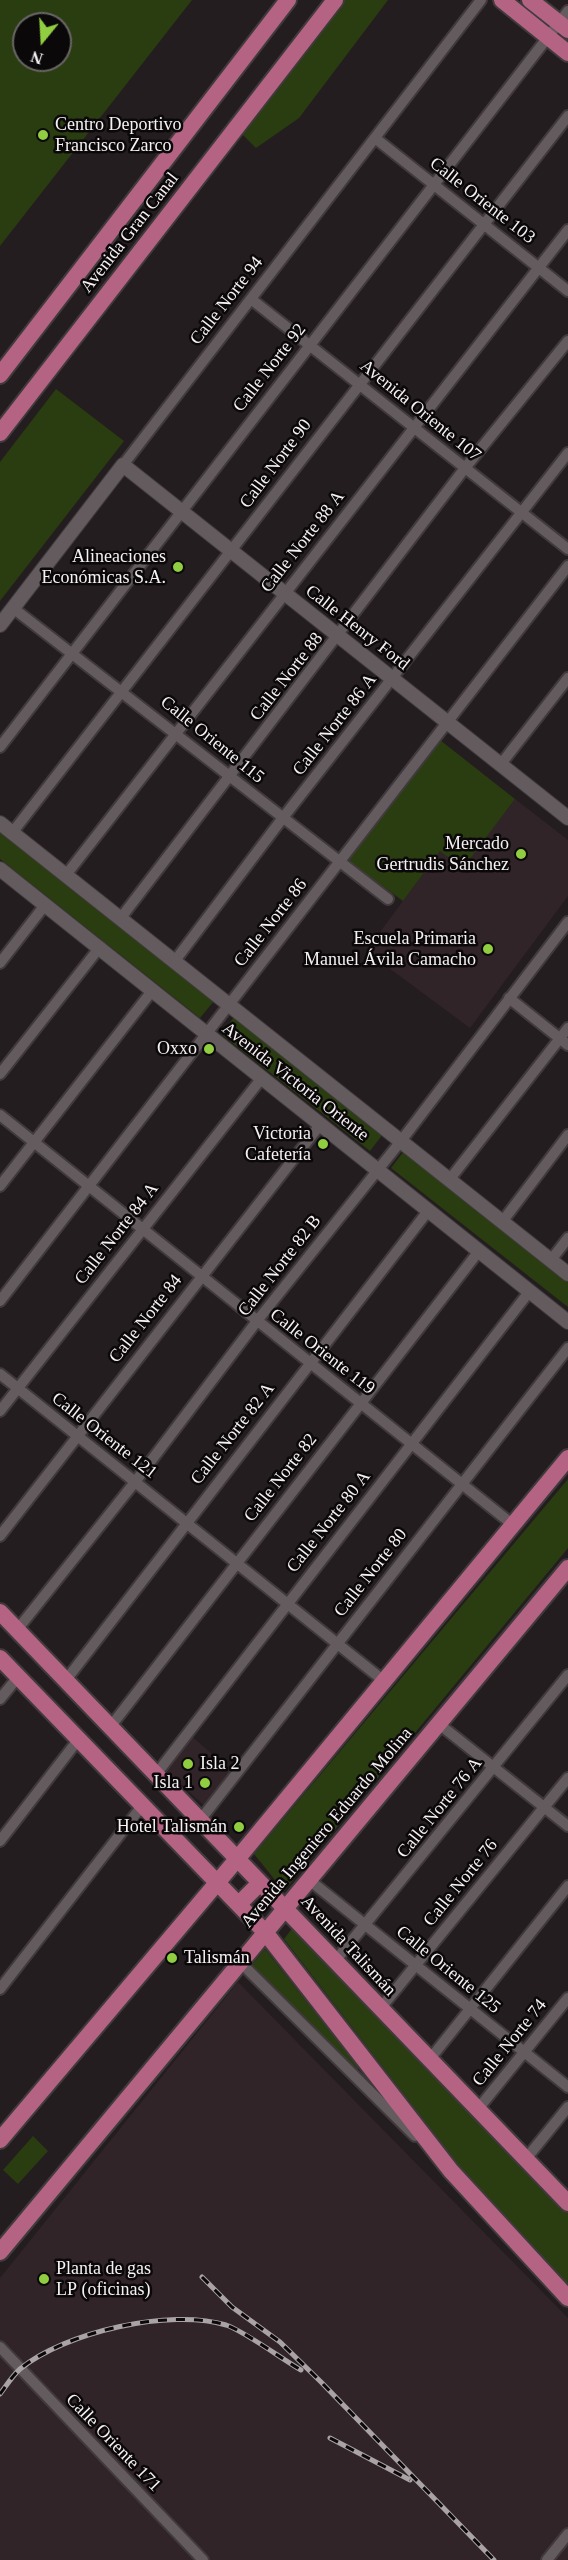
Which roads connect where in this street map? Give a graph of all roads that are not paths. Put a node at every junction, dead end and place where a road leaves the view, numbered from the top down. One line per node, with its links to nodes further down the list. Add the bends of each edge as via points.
1 (288, 0): 19 (main road, Avenida Gran Canal)
2 (335, 0): 22 (main road, Avenida Gran Canal)
3 (481, 0): 10 (street, Calle Norte 94)
4 (502, 0): 7 (main road)
5 (530, 0): 6 (main road)
6 (565, 21): 7 (street, Calle Norte 92)
7 (548, 36): 8 (main road); 11 (street, Calle Norte 92)
8 (568, 53)
9 (568, 116): 12 (street, Calle Norte 90)
10 (375, 138): 11 (street, Calle Oriente 103); 16 (street, Calle Norte 94)
11 (433, 185): 12 (street, Calle Oriente 103); 18 (street, Calle Norte 92)
12 (482, 225): 14 (street, Calle Oriente 103); 20 (street, Calle Norte 90)
13 (568, 230): 14 (street, Calle Norte 88 A)
14 (540, 267): 15 (street, Calle Oriente 103); 21 (street, Calle Norte 88 A)
15 (568, 291)
16 (251, 299): 18 (street, Avenida Oriente 107); 24 (street, Calle Norte 94)
17 (568, 341): 25 (street, Calle Norte 88)
18 (309, 344): 20 (street, Avenida Oriente 107); 26 (street, Calle Norte 92)
19 (0, 375)
20 (359, 382): 21 (street, Avenida Oriente 107); 29 (street, Calle Norte 90)
21 (413, 427): 25 (street, Avenida Oriente 107); 31 (street, Calle Norte 88 A)
22 (0, 433)
23 (568, 453): 27 (street, Calle Norte 86 A)
24 (123, 465): 26 (street, Calle Henry Ford); 32 (street, Calle Norte 94)
25 (465, 468): 27 (street, Avenida Oriente 107); 34 (street, Calle Norte 88)
26 (181, 511): 29 (street, Calle Henry Ford); 35 (street, Calle Norte 92)
27 (522, 512): 28 (street, Avenida Oriente 107); 37 (street, Calle Norte 86 A)
28 (568, 549)
29 (231, 550): 31 (street, Calle Henry Ford); 38 (street, Calle Norte 90)
30 (568, 566): 39 (street, Calle Norte 86)
31 (284, 594): 34 (street, Calle Henry Ford); 40 (street, Calle Norte 88 A)
32 (13, 608): 33 (street, Calle Norte 94); 35 (street, Calle Oriente 115)
33 (0, 625)
34 (338, 637): 37 (street, Calle Henry Ford); 43 (street, Calle Norte 88)
35 (74, 653): 38 (street, Calle Oriente 115); 41 (street, Calle Norte 92)
36 (568, 678): 42 (street)
37 (392, 679): 39 (street, Calle Henry Ford); 46 (street, Calle Norte 86 A)
38 (124, 691): 40 (street, Calle Oriente 115); 48 (street, Calle Norte 90)
39 (447, 722): 42 (street, Calle Henry Ford); 49 (street, Calle Norte 86)
40 (177, 734): 43 (street, Calle Oriente 115); 51 (street, Calle Norte 88 A)
41 (0, 747)
42 (501, 764): 45 (street, Calle Henry Ford)
43 (231, 776): 46 (street, Calle Oriente 115); 54 (street, Calle Norte 88)
44 (568, 800): 45 (street)
45 (564, 814)
46 (282, 819): 49 (street, Calle Oriente 115); 57 (street, Calle Norte 86 A)
47 (0, 823): 48 (street, Avenida Victoria Oriente)
48 (12, 833): 51 (street, Avenida Victoria Oriente)
49 (339, 861): 52 (street, Calle Oriente 115); 61 (street, Calle Norte 86)
50 (0, 869): 53 (street, Avenida Victoria Oriente)
51 (66, 875): 54 (street, Avenida Victoria Oriente)
52 (388, 899)
53 (45, 905): 56 (street, Avenida Victoria Oriente); 58 (street)
54 (120, 919): 57 (street, Avenida Victoria Oriente)
55 (568, 922): 60 (street, Calle Norte 82 B)
56 (100, 947): 59 (street, Avenida Victoria Oriente); 65 (street)
57 (174, 962): 61 (street, Avenida Victoria Oriente)
58 (0, 963)
59 (152, 991): 63 (street, Avenida Victoria Oriente); 71 (street)
60 (509, 998): 64 (street); 70 (street, Calle Norte 82 B)
61 (228, 1005): 63 (street, Calle Norte 86); 70 (street, Avenida Victoria Oriente)
62 (568, 1029): 64 (street)
63 (205, 1035): 66 (street, Avenida Victoria Oriente); 75 (street, Calle Norte 86)
64 (564, 1042): 73 (street)
65 (0, 1074)
66 (261, 1079): 68 (street, Avenida Victoria Oriente); 78 (street, Calle Norte 84 A)
67 (0, 1115): 71 (street, Calle Oriente 119)
68 (320, 1125): 72 (street, Avenida Victoria Oriente); 83 (street, Calle Norte 84)
69 (568, 1135): 77 (street)
70 (401, 1141): 72 (street, Calle Norte 82 B); 73 (street, Avenida Victoria Oriente)
71 (34, 1142): 74 (street); 75 (street, Calle Oriente 119)
72 (377, 1170): 76 (street, Avenida Victoria Oriente); 86 (street, Calle Norte 82 B)
73 (450, 1179): 77 (street, Avenida Victoria Oriente)
74 (0, 1186)
75 (89, 1186): 78 (street, Calle Oriente 119); 85 (street, Calle Norte 86)
76 (428, 1211): 80 (street, Avenida Victoria Oriente); 89 (street, Calle Norte 82 A)
77 (502, 1222): 81 (street, Avenida Victoria Oriente)
78 (142, 1229): 83 (street, Calle Oriente 119); 91 (street, Calle Norte 84 A)
79 (568, 1238): 81 (street)
80 (479, 1251): 84 (street, Avenida Victoria Oriente); 92 (street, Calle Norte 82)
81 (551, 1260): 82 (street, Avenida Victoria Oriente)
82 (568, 1274)
83 (202, 1277): 86 (street, Calle Oriente 119); 94 (street, Calle Norte 84)
84 (529, 1292): 87 (street, Avenida Victoria Oriente); 95 (street, Calle Norte 80 A)
85 (0, 1301)
86 (257, 1321): 89 (street, Calle Oriente 119); 97 (street, Calle Norte 82 B)
87 (568, 1322)
88 (568, 1348): 98 (street, Calle Norte 80)
89 (310, 1363): 92 (street, Calle Oriente 119); 99 (street, Calle Norte 82 A)
90 (0, 1374): 91 (street, Calle Oriente 121)
91 (17, 1388): 93 (street, Calle Norte 84 A); 94 (street, Calle Oriente 121)
92 (360, 1403): 95 (street, Calle Oriente 119); 102 (street, Calle Norte 82)
93 (0, 1411)
94 (76, 1435): 97 (street, Calle Oriente 121); 101 (street, Calle Norte 84)
95 (411, 1444): 98 (street, Calle Oriente 119); 104 (street, Calle Norte 80 A)
96 (568, 1458): 100 (main road)
97 (135, 1482): 99 (street, Calle Oriente 121); 106 (street, Calle Norte 82 B)
98 (462, 1483): 100 (street, Calle Oriente 119); 107 (street, Calle Norte 80)
99 (186, 1522): 102 (street, Calle Oriente 121); 111 (street, Calle Norte 82 A)
100 (512, 1524): 112 (main road)
101 (0, 1536)
102 (237, 1562): 104 (street, Calle Oriente 121); 115 (street, Calle Norte 82)
103 (568, 1568): 114 (main road, Avenida Ingeniero Eduardo Molina)
104 (287, 1602): 107 (street, Calle Oriente 121); 118 (street, Calle Norte 80 A)
105 (0, 1612): 106 (main road, Avenida Talismán)
106 (17, 1630): 111 (main road, Avenida Talismán)
107 (338, 1642): 112 (street, Calle Oriente 121); 122 (street, Calle Norte 80)
108 (0, 1658): 110 (main road)
109 (568, 1675): 117 (street, Calle Norte 76 A)
110 (18, 1677): 113 (street); 116 (main road)
111 (66, 1680): 115 (main road, Avenida Talismán)
112 (384, 1681): 125 (main road)
113 (0, 1699)
114 (439, 1724): 117 (street); 126 (main road, Avenida Ingeniero Eduardo Molina)
115 (111, 1726): 118 (main road, Avenida Talismán)
116 (78, 1740): 120 (main road); 124 (street)
117 (494, 1766): 121 (street); 132 (street, Calle Norte 76 A)
118 (157, 1773): 122 (main road, Avenida Talismán)
119 (568, 1778): 121 (street, Calle Norte 76)
120 (142, 1806): 127 (main road); 137 (street)
121 (545, 1807): 123 (street); 136 (street, Calle Norte 76)
122 (201, 1819): 125 (main road, Avenida Talismán)
123 (568, 1826)
124 (0, 1841)
125 (238, 1858): 127 (main road); 128 (main road, Avenida Talismán)
126 (308, 1879): 131 (main road, Avenida Ingeniero Eduardo Molina); 132 (street, Calle Oriente 125)
127 (216, 1881): 130 (main road); 146 (main road)
128 (260, 1883): 130 (main road); 131 (main road, Avenida Talismán)
129 (568, 1886): 140 (street)
130 (239, 1904): 133 (main road)
131 (285, 1908): 133 (main road, Avenida Ingeniero Eduardo Molina); 134 (main road, Avenida Talismán)
132 (365, 1926): 134 (street, Calle Norte 76 A); 136 (street, Calle Oriente 125)
133 (265, 1932): 135 (main road, Avenida Ingeniero Eduardo Molina); 148 (main road)
134 (336, 1960): 139 (main road, Avenida Talismán)
135 (241, 1963): 148 (street); 150 (main road, Avenida Ingeniero Eduardo Molina)
136 (416, 1965): 139 (street, Calle Norte 76); 140 (street, Calle Oriente 125)
137 (0, 1989)
138 (568, 1998): 141 (street, Calle Norte 74)
139 (380, 2009): 142 (main road, Avenida Talismán)
140 (470, 2009): 141 (street, Calle Oriente 125); 142 (street)
141 (524, 2052): 143 (street, Calle Oriente 125); 145 (street, Calle Norte 74)
142 (430, 2059): 145 (main road, Avenida Talismán)
143 (568, 2087)
144 (568, 2107): 147 (street)
145 (478, 2109): 147 (main road, Avenida Talismán)
146 (0, 2140)
147 (525, 2160): 149 (main road, Avenida Talismán)
148 (451, 2171): 151 (main road)
149 (568, 2203)
150 (0, 2252)
151 (568, 2298)
152 (0, 2347): 154 (street, Calle Oriente 171)
153 (568, 2534): 155 (street)
154 (203, 2560)
155 (547, 2560)

